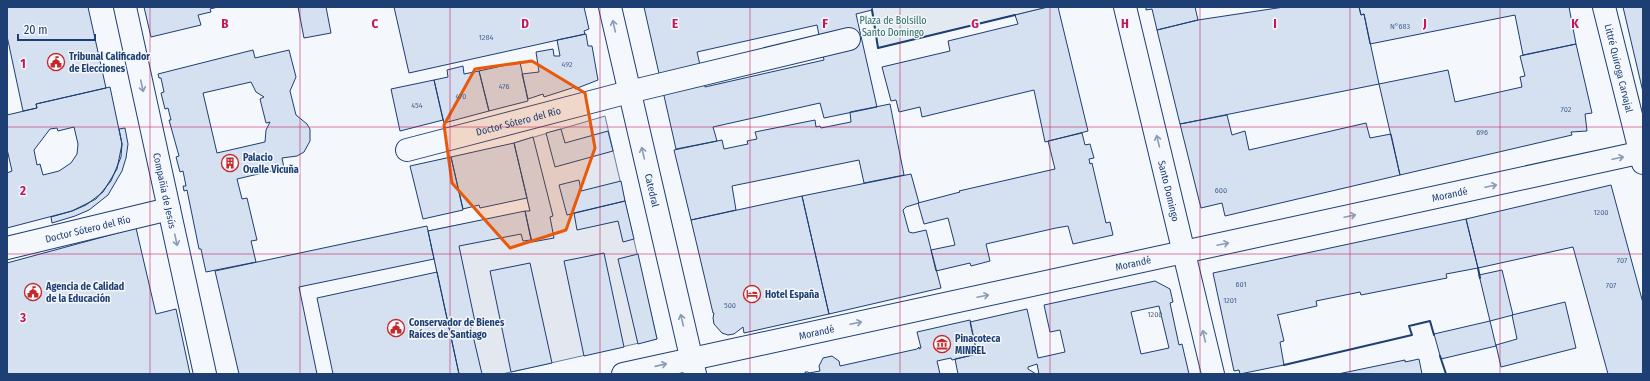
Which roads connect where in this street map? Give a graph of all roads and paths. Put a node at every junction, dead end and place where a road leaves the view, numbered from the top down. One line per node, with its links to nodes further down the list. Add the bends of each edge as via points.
1 (125, 7): 9 (street, Compañía de Jesús, one-way to 9)
2 (610, 7): 6 (street, Catedral, one-way to 2)
3 (1125, 7): 11 (street, Santo Domingo, one-way to 3)
4 (1604, 7): 8 (street, Littré Quiroga Carvajal)
5 (849, 39): 6 (street, Doctor Sótero del Río)
6 (629, 92): 7 (street, Doctor Sótero del Río); 12 (street, Catedral, one-way to 6)
7 (407, 150)
8 (1642, 156): 11 (street, Morandé, one-way to 8)
9 (169, 209): 10 (street, Doctor Sótero del Río); 13 (street, Compañía de Jesús, one-way to 13)
10 (7, 248)
11 (1185, 252): 12 (street, Morandé, one-way to 11); 15 (street, Santo Domingo, one-way to 11)
12 (693, 366): 14 (street, Morandé, one-way to 12)
13 (205, 374)
14 (623, 374)
15 (1213, 374)

